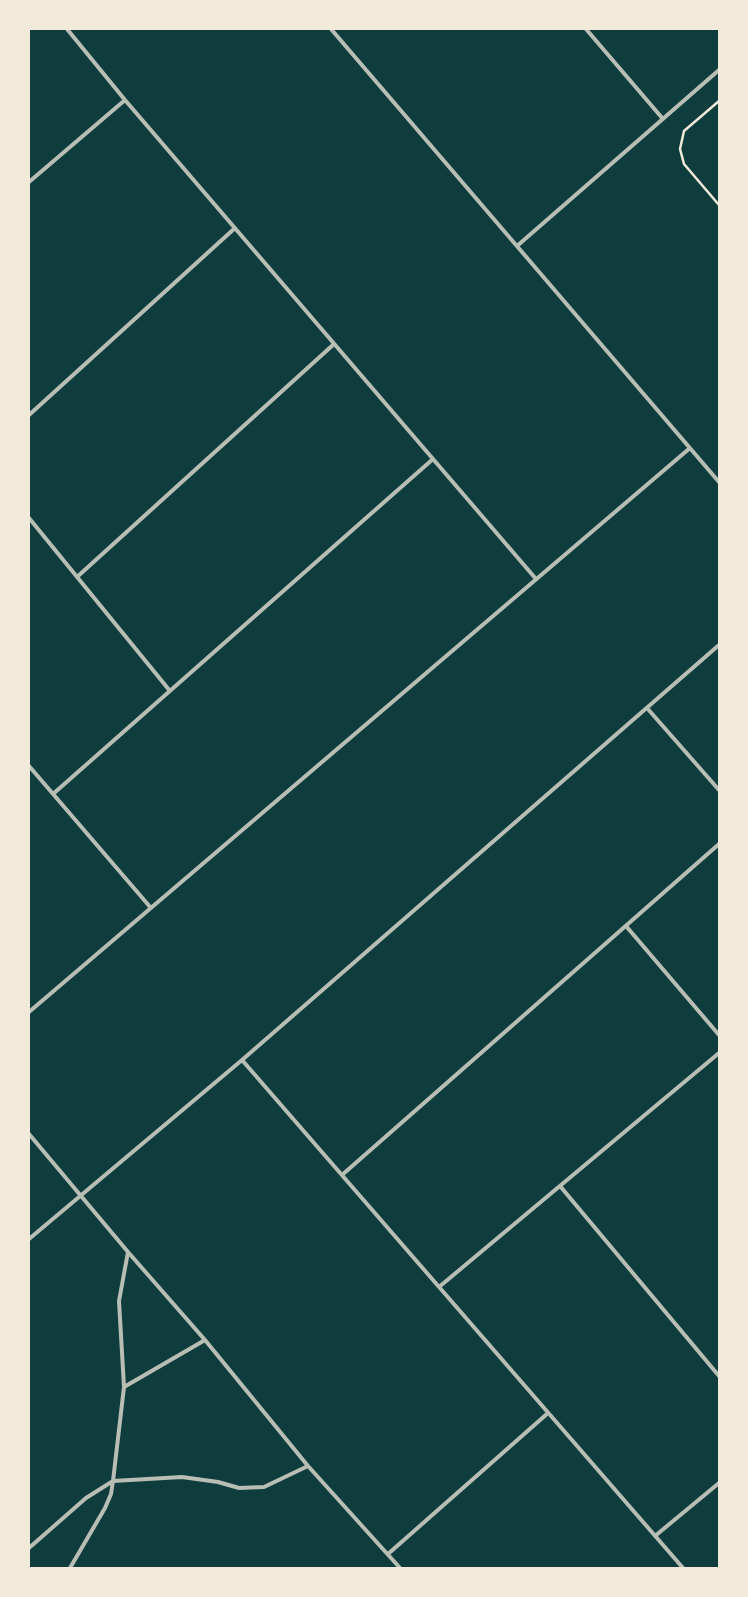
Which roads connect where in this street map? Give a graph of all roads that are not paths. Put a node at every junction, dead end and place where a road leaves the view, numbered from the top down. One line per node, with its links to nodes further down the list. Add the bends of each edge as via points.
1 (67, 29): 5 (street)
2 (330, 29): 9 (street)
3 (586, 29): 6 (street)
4 (719, 70): 6 (street)
5 (125, 100): 7 (street); 8 (street)
6 (663, 119): 9 (street)
7 (29, 182)
8 (235, 228): 10 (street); 11 (street)
9 (517, 246): 12 (street)
10 (334, 344): 13 (street); 16 (street)
11 (29, 415)
12 (690, 448): 14 (street); 17 (street)
13 (433, 459): 17 (street); 19 (street)
14 (719, 482)
15 (29, 518): 16 (street)
16 (77, 576): 19 (street)
17 (536, 579): 25 (street)
18 (719, 645): 20 (street)
19 (170, 691): 23 (street)
20 (647, 708): 22 (street); 30 (street)
21 (29, 766): 23 (street)
22 (719, 790)
23 (53, 794): 25 (street)
24 (719, 844): 26 (street)
25 (151, 908): 27 (street)
26 (626, 926): 28 (street); 32 (street)
27 (29, 1012)
28 (719, 1035)
29 (719, 1053): 33 (street)
30 (242, 1060): 32 (street); 34 (street)
31 (29, 1134): 34 (street)
32 (342, 1175): 37 (street)
33 (560, 1186): 37 (street); 39 (street)
34 (82, 1195): 35 (street); 36 (street)
35 (29, 1239)
36 (128, 1252): 38 (street); 40 (street, via 119,1301)
37 (439, 1287): 41 (street)
38 (205, 1340): 40 (street); 42 (street)
39 (719, 1376)
40 (124, 1387): 43 (street)
41 (548, 1413): 45 (street); 47 (street)
42 (308, 1466): 43 (street, via 264,1487 239,1488 218,1482 182,1478); 47 (street)
43 (113, 1481): 46 (street, via 86,1498); 48 (street, via 105,1508)
44 (719, 1483): 45 (street)
45 (655, 1536): 50 (street)
46 (29, 1548)
47 (388, 1554): 49 (street)
48 (70, 1568)
49 (400, 1568)
50 (683, 1568)

